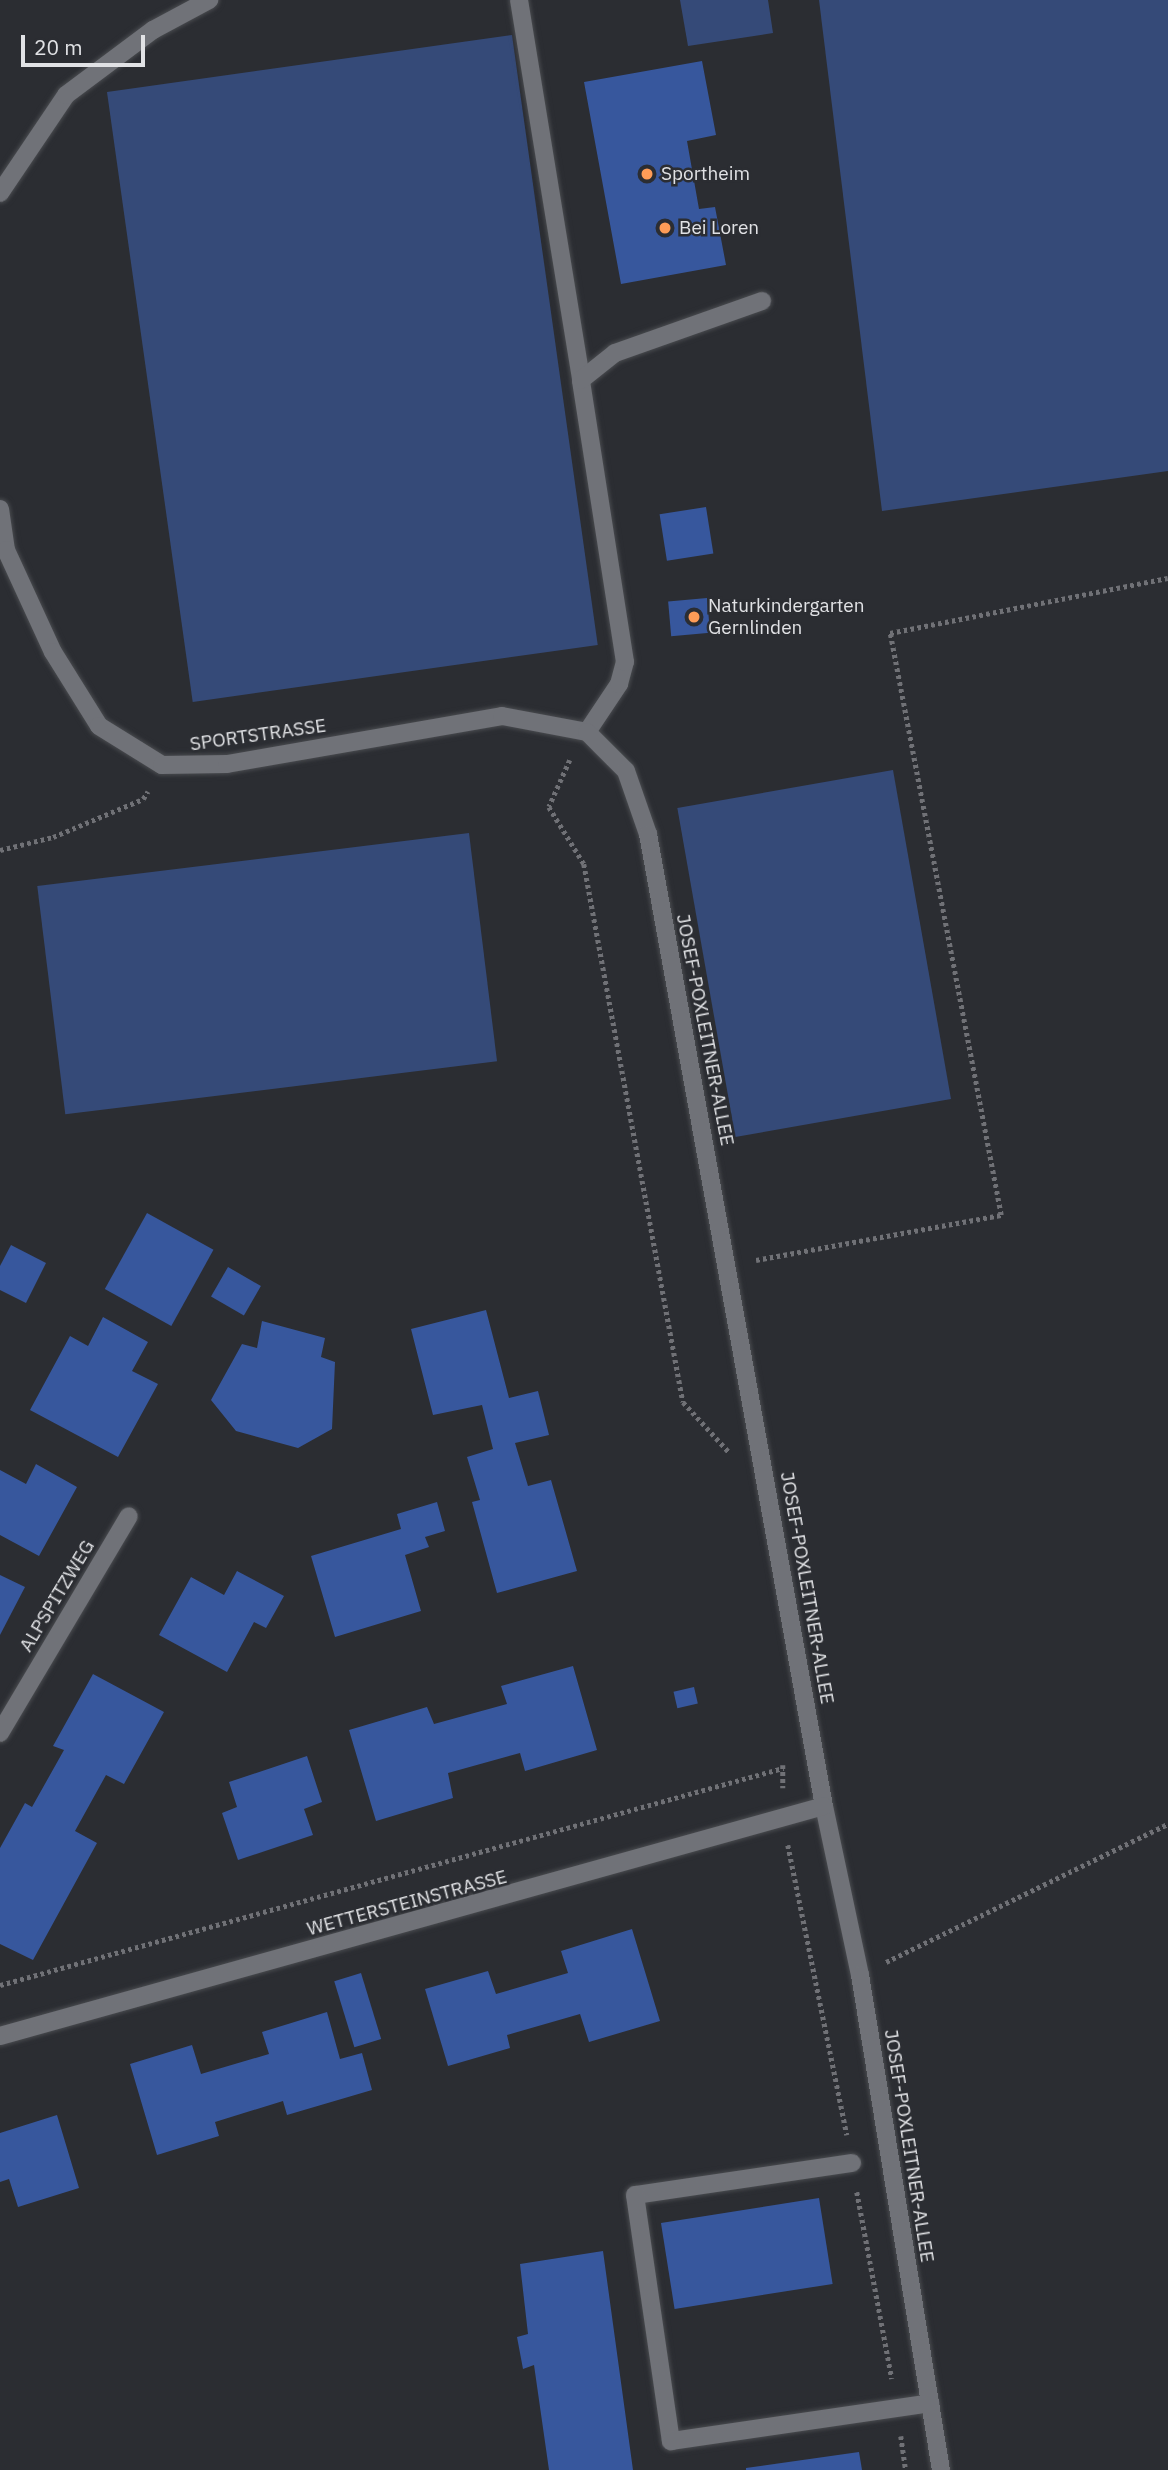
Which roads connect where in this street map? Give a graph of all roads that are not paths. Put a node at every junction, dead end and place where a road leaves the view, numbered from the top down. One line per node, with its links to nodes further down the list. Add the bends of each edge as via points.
1 (209, 0): 3 (street, via 153,30 66,95)
2 (519, 0): 5 (street)
3 (0, 193)
4 (762, 301): 5 (street, via 615,353)
5 (581, 380): 7 (street, via 625,663 619,684)
6 (0, 509): 7 (street, SPORTSTRASSE, via 6,550 53,652 99,726 162,765 227,764 502,716)
7 (587, 732): 10 (street, JOSEF-POXLEITNER-ALLEE, via 626,771 648,835)
8 (130, 1516): 9 (street, ALPSPITZWEG)
9 (0, 1733)
10 (824, 1806): 11 (street, WETTERSTEINSTRASSE, via 783,1822); 13 (street, JOSEF-POXLEITNER-ALLEE, via 860,1975)
11 (0, 2036)
12 (852, 2163): 13 (street, via 635,2195 671,2441)
13 (930, 2403): 14 (street, JOSEF-POXLEITNER-ALLEE)
14 (941, 2470)

